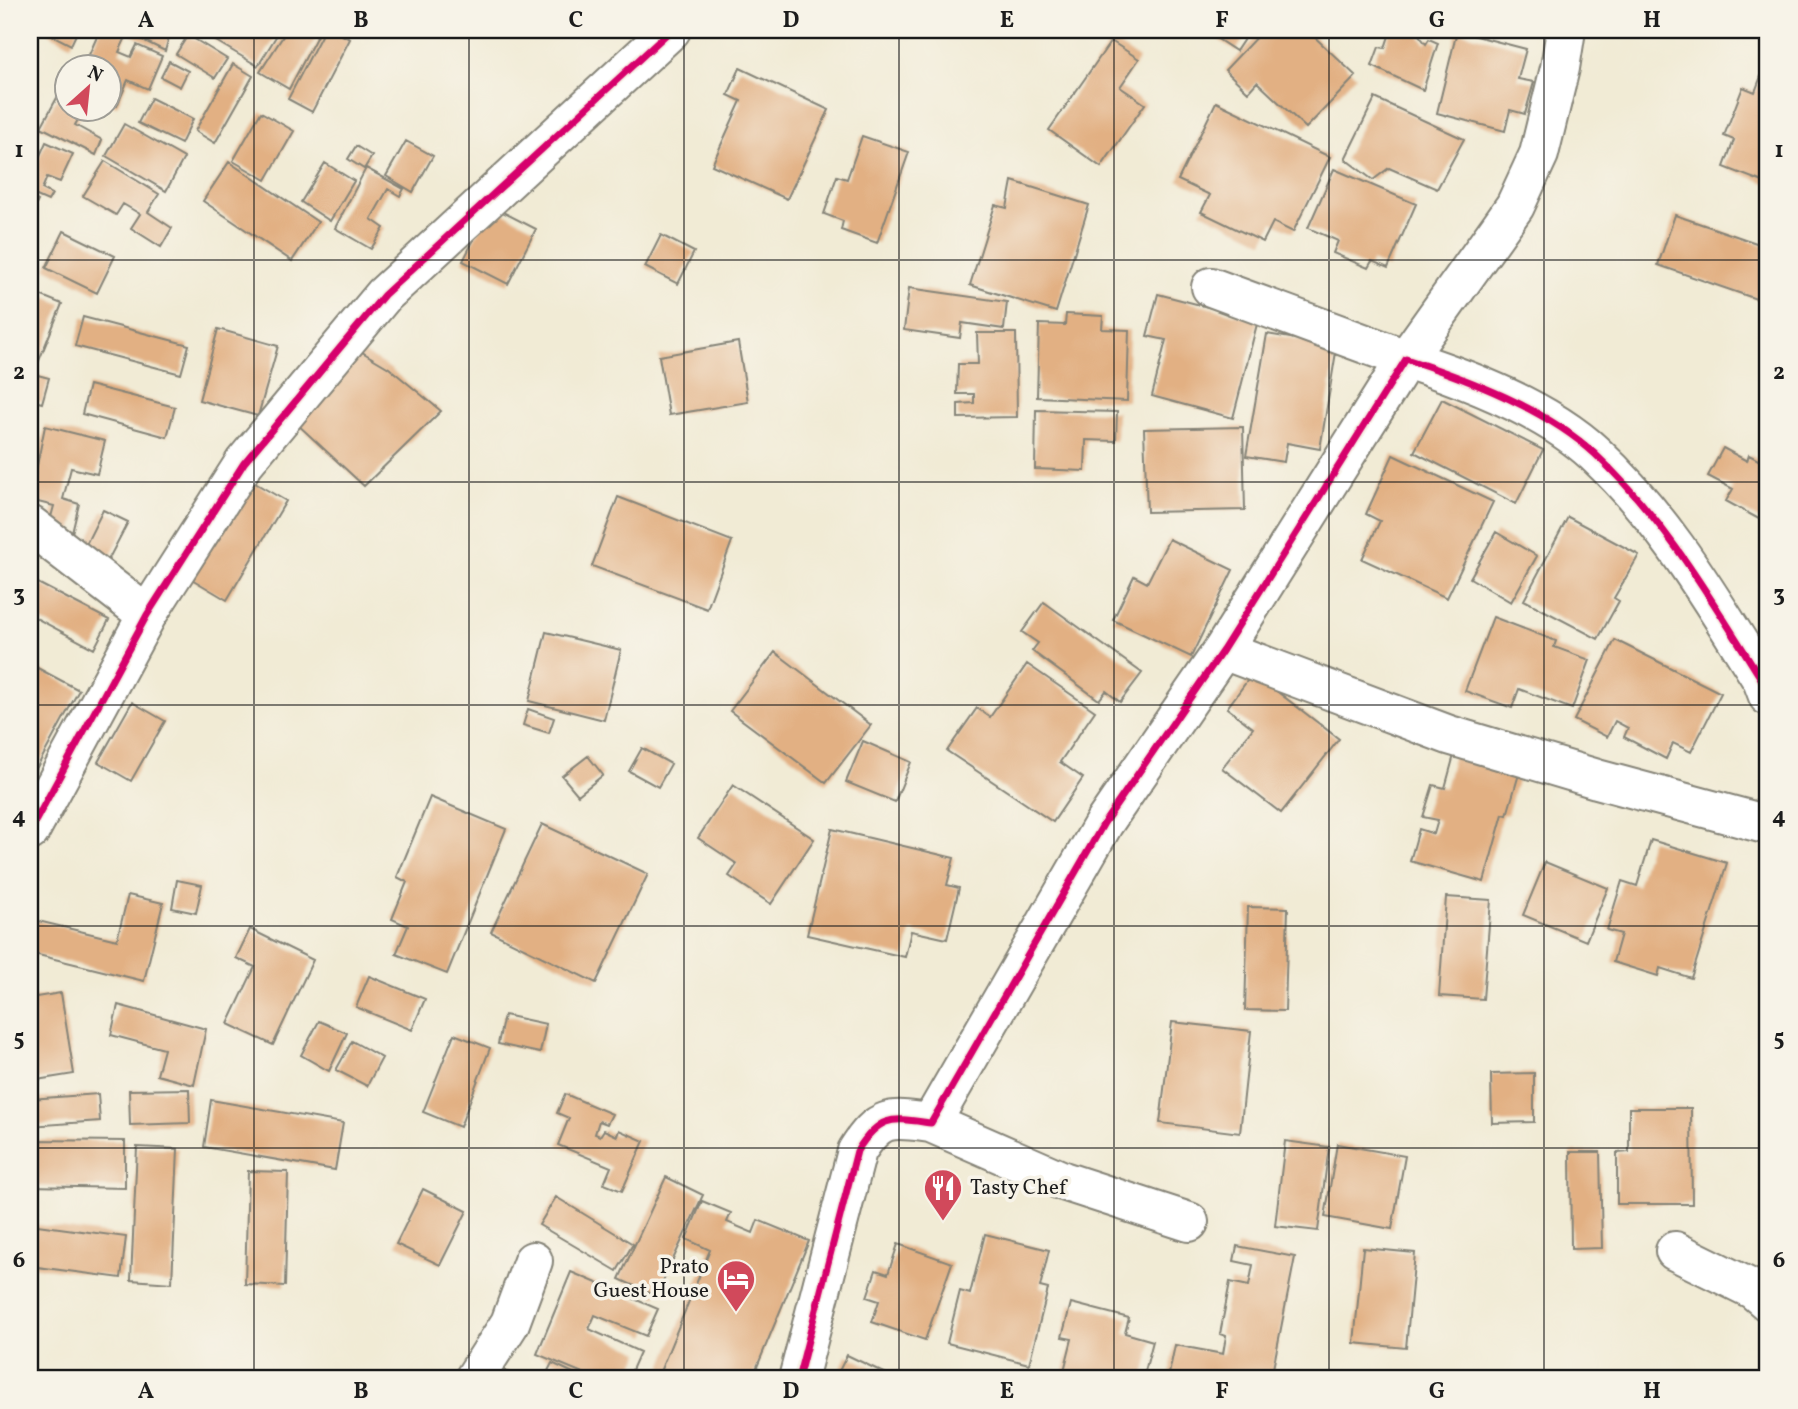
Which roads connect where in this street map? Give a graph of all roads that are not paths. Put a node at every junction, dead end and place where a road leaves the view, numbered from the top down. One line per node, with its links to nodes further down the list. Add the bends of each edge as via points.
1 (671, 30): 6 (street, via 384,295 244,463)
2 (1566, 30): 4 (street, via 1539,154 1515,206)
3 (1211, 287): 4 (street)
4 (1406, 359): 7 (street); 8 (street, via 1453,374 1531,410 1595,453 1681,551)
5 (30, 525): 6 (street)
6 (146, 615): 10 (street)
7 (1223, 650): 9 (street, via 1449,735); 11 (street, via 1104,823)
8 (1768, 696)
9 (1768, 824)
10 (30, 831)
11 (931, 1124): 12 (street, via 1063,1181); 17 (street, via 891,1118 869,1131 857,1151)
12 (1189, 1222)
13 (1675, 1251): 15 (street, via 1754,1290)
14 (533, 1261): 16 (street, via 510,1323)
15 (1768, 1302)
16 (474, 1379)
17 (798, 1379)

